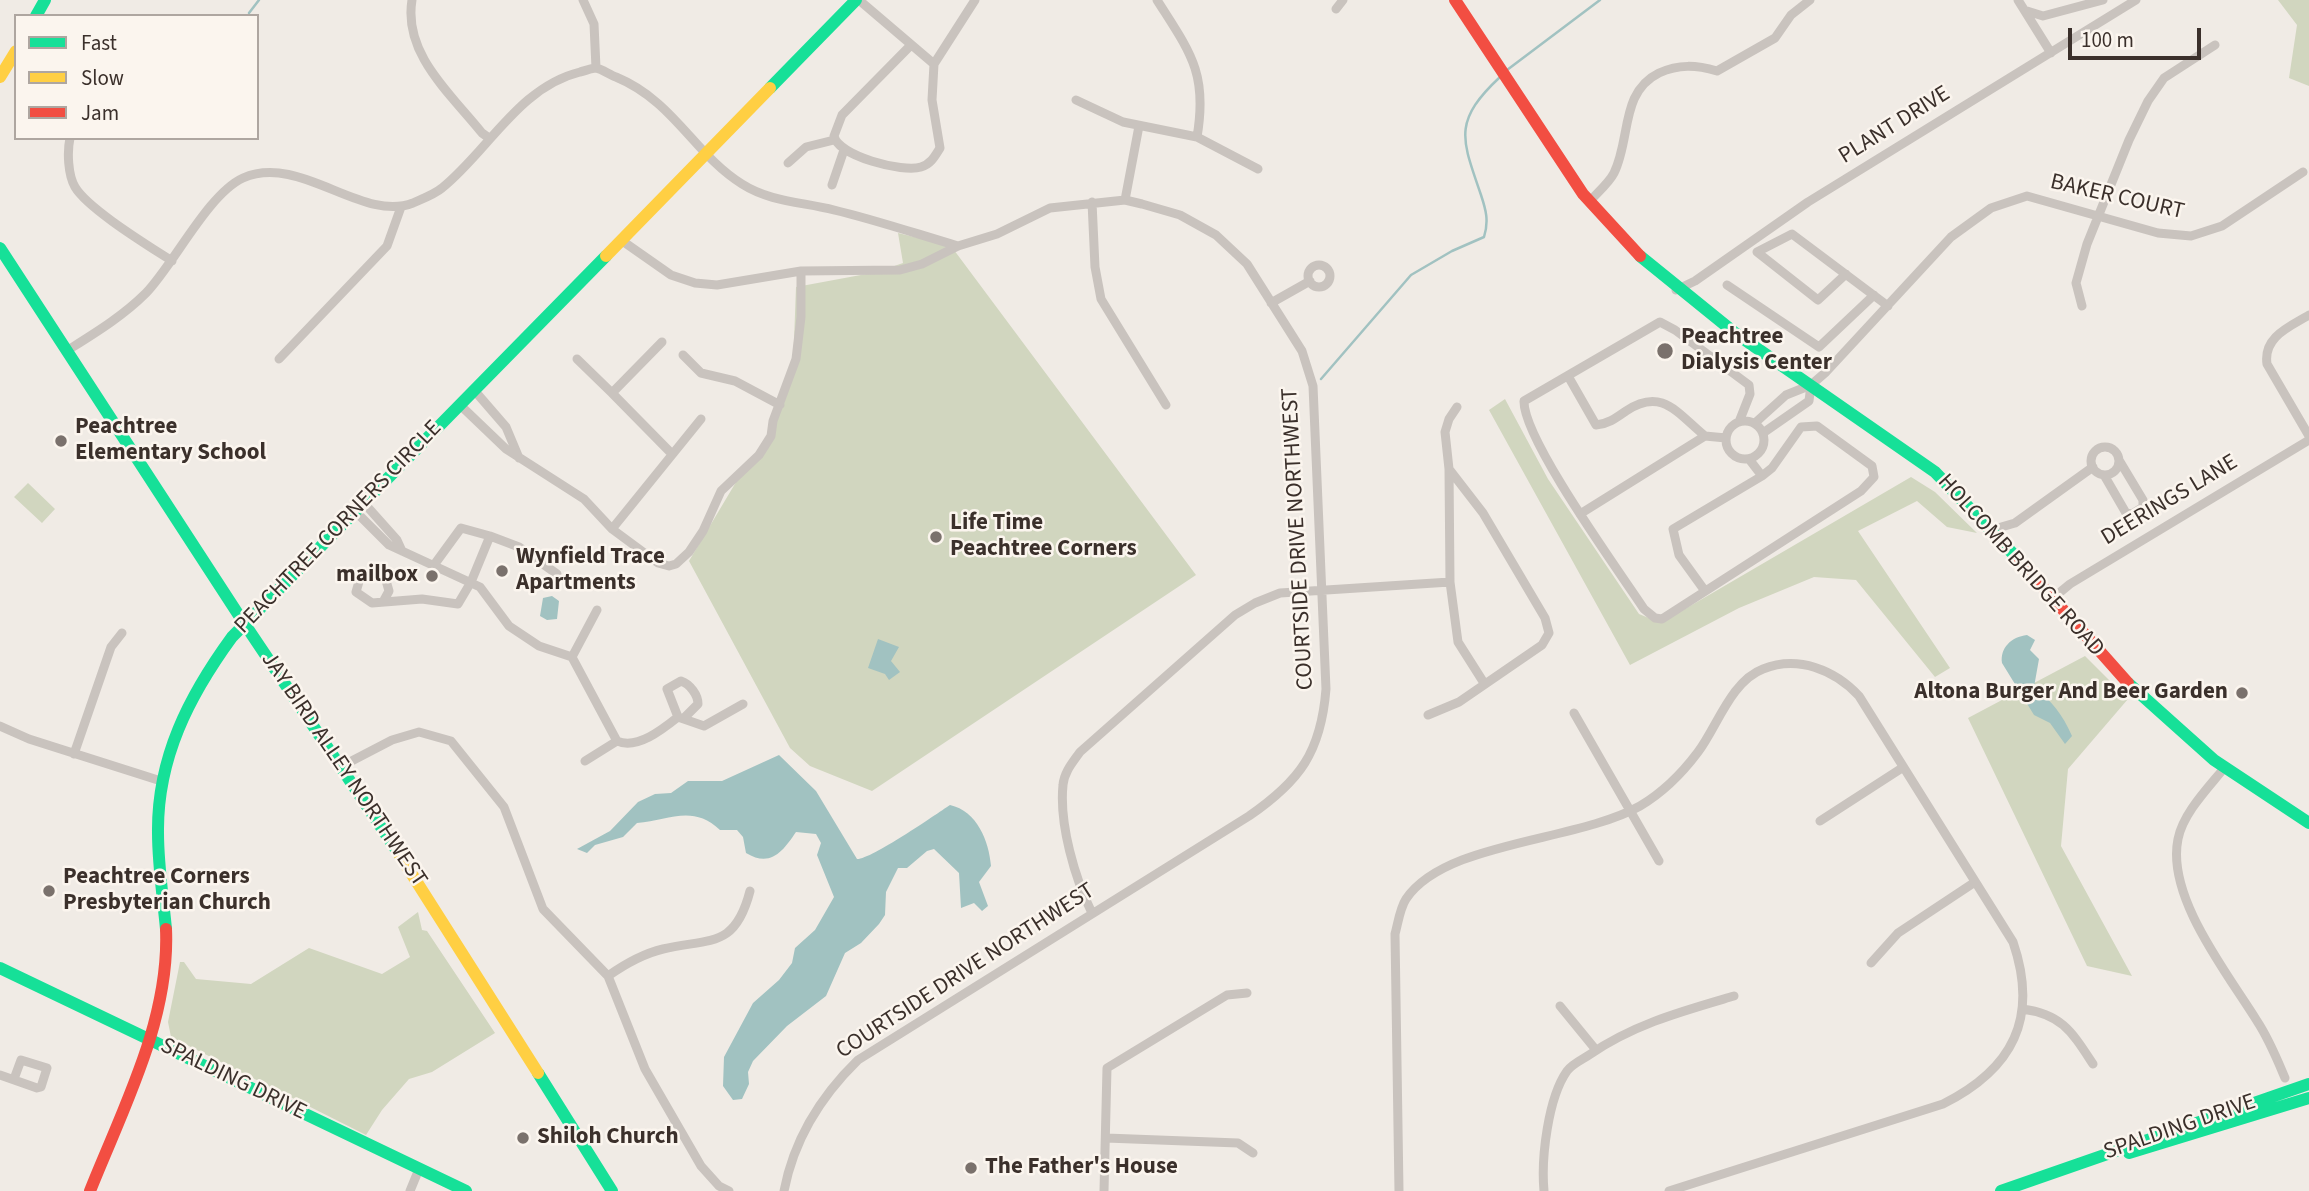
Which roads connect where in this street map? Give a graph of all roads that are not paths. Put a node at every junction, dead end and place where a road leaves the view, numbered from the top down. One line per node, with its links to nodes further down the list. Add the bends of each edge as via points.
1 (412, 0): 24 (street, via 410,24 423,60)
2 (583, 0): 19 (street, via 594,24)
3 (858, 0): 15 (street); 28 (street, PEACHTREE CORNERS CIRCLE)
4 (975, 0): 18 (street)
5 (1157, 0): 23 (street, via 1196,66 1202,97)
6 (1343, 0): 12 (street)
7 (1455, 0): 35 (street, HOLCOMB BRIDGE ROAD)
8 (1810, 0): 35 (street, via 1791,15 1775,38 1717,71 1674,66 1643,81 1614,173)
9 (2018, 0): 13 (street)
10 (2103, 0): 13 (street, via 2043,16)
11 (2136, 0): 16 (street, PLANT DRIVE)
12 (1336, 9)
13 (2027, 11): 16 (street)
14 (2215, 45): 37 (street, via 2164,78 2148,100)
15 (910, 46): 18 (street); 26 (street, via 842,115)
16 (2051, 52): 46 (street, PLANT DRIVE, via 1808,202)
17 (14, 54): 20 (street)
18 (934, 64): 27 (street, via 932,100 940,148 933,159 903,170)
19 (596, 68): 24 (street, via 564,76 538,93); 28 (street, via 640,89 691,133)
20 (0, 77)
21 (1076, 100): 22 (street, via 1093,111)
22 (1139, 126): 23 (street); 33 (street)
23 (1197, 137): 30 (street)
24 (489, 138): 36 (street, via 441,189)
25 (70, 140): 41 (street, via 75,187)
26 (834, 140): 27 (street); 29 (street, via 806,147)
27 (844, 150): 32 (street)
28 (705, 152): 38 (street, PEACHTREE CORNERS CIRCLE); 39 (street, via 726,172 762,194)
29 (788, 163)
30 (1258, 169)
31 (2303, 172): 37 (street, BAKER COURT, via 2222,226 2191,236 2158,233)
32 (832, 186)
33 (1125, 200): 34 (street, COURTSIDE DRIVE NORTHWEST); 48 (street, COURTSIDE DRIVE NORTHWEST, via 1180,215 1216,235 1247,264)
34 (1092, 202): 39 (street, COURTSIDE DRIVE NORTHWEST, via 1051,208 997,234); 63 (street, via 1101,299)
35 (1589, 202): 46 (street, HOLCOMB BRIDGE ROAD)
36 (401, 206): 41 (street, via 365,201 271,171 241,179 218,198); 55 (street, via 387,246)
37 (2101, 215): 49 (street, BAKER COURT, via 2027,196 1991,208 1951,237); 50 (street, via 2076,284)
38 (621, 240): 42 (street, COURTSIDE DRIVE NORTHWEST, via 671,275 695,283 717,285); 59 (street, PEACHTREE CORNERS CIRCLE)
39 (958, 246): 42 (street, COURTSIDE DRIVE NORTHWEST, via 900,270)
40 (0, 248): 53 (street, JAY BIRD ALLEY NORTHWEST)
41 (172, 261): 53 (street, via 146,292 111,322)
42 (801, 271): 62 (street, via 796,359)
43 (1846, 274): 43 (street, via 1792,234 1757,252 1818,300); 47 (street)
44 (1310, 281): 48 (street)
45 (1727, 285): 47 (street, via 1819,347)
46 (1676, 290): 58 (street, HOLCOMB BRIDGE ROAD)
47 (1874, 295): 49 (street)
48 (1271, 303): 89 (street, COURTSIDE DRIVE NORTHWEST, via 1305,358 1313,386)
49 (1888, 306): 58 (street, BAKER COURT)
50 (2082, 306)
51 (2309, 315): 71 (street, via 2277,333 2265,354)
52 (662, 342): 60 (street)
53 (68, 350): 94 (street, JAY BIRD ALLEY NORTHWEST)
54 (682, 355): 62 (street, via 701,373 729,380)
55 (279, 359)
56 (577, 359): 60 (street)
57 (1568, 376): 66 (street, via 1660,323 1749,385); 69 (street, via 1596,425 1652,399 1667,405); 81 (street, via 1524,401 1524,408 1540,446)
58 (1811, 384): 67 (street, via 1786,395); 68 (street, via 1809,401); 83 (street, HOLCOMB BRIDGE ROAD, via 1935,472)
59 (474, 390): 61 (street, PEACHTREE CORNERS CIRCLE); 73 (street, via 506,426)
60 (612, 393): 72 (street)
61 (459, 404): 73 (street); 80 (street, PEACHTREE CORNERS CIRCLE)
62 (780, 405): 82 (street, via 771,436 759,455 721,491 689,552 668,566)
63 (1166, 405)
64 (1457, 407): 77 (street, via 1445,432)
65 (701, 419): 72 (street)
66 (1739, 422): 67 (street); 70 (street)
67 (1755, 423): 68 (street)
68 (1763, 433): 74 (street, via 1763,446)
69 (1705, 436): 70 (street); 81 (street)
70 (1726, 438): 74 (street, via 1732,455)
71 (2309, 438): 91 (street, DEERINGS LANE)
72 (672, 454): 82 (street)
73 (519, 458): 82 (street, via 584,499)
74 (1749, 459): 79 (street)
75 (2119, 460): 76 (street, via 2114,450 2101,448 2092,458); 78 (street, via 2113,472); 78 (street, via 2143,507 2126,513)
76 (2093, 467): 78 (street); 83 (street, via 2015,523)
77 (1449, 469): 88 (street); 97 (street, via 1483,513 1545,618 1549,634 1542,645)
78 (2104, 475)
79 (1762, 476): 90 (street, via 1673,529 1679,555); 90 (street, via 1801,427 1817,426 1875,471 1861,491)
80 (359, 507): 85 (street, via 397,540 402,551); 94 (street, PEACHTREE CORNERS CIRCLE)
81 (1580, 514): 90 (street, via 1644,609 1655,618 1662,619)
82 (612, 529)
83 (1991, 530): 91 (street, HOLCOMB BRIDGE ROAD)
84 (490, 536): 85 (street, via 461,528); 86 (street, via 519,547); 87 (street)
85 (434, 565): 87 (street)
86 (557, 574)
87 (471, 582): 92 (street, via 457,604 422,599); 96 (street, via 480,587 509,626 539,646)
88 (1451, 582): 89 (street); 97 (street, via 1458,642)
89 (1323, 590): 115 (street, COURTSIDE DRIVE NORTHWEST, via 1324,718 1315,747 1300,772 1270,802); 115 (street, via 1280,593 1235,615 1080,752 1068,768 1063,785 1065,817 1077,881)
90 (1705, 591)
91 (2053, 598): 106 (street, HOLCOMB BRIDGE ROAD, via 2137,694)
92 (383, 602)
93 (597, 610): 96 (street)
94 (245, 624): 105 (street, JAY BIRD ALLEY NORTHWEST); 108 (street, PEACHTREE CORNERS CIRCLE, via 213,662 180,715)
95 (122, 633): 103 (street, via 111,647)
96 (572, 657): 102 (street)
97 (1484, 683): 100 (street, via 1458,702)
98 (743, 704): 102 (street, via 704,726 682,717 636,743)
99 (1574, 713): 109 (street)
100 (1428, 715)
101 (0, 726): 103 (street)
102 (617, 741): 104 (street)
103 (74, 754): 108 (street)
104 (585, 761)
105 (342, 766): 118 (street, via 392,740 419,732 451,741 504,807 543,909); 138 (street, JAY BIRD ALLEY NORTHWEST)
106 (2225, 767): 111 (street, HOLCOMB BRIDGE ROAD); 127 (street, via 2178,838 2180,879 2203,938 2259,1023)
107 (1902, 768): 109 (street, via 1845,681 1819,667 1780,665 1750,678 1685,768); 110 (street); 113 (street)
108 (161, 781): 123 (street, PEACHTREE CORNERS CIRCLE, via 157,832 165,969)
109 (1631, 809): 112 (street); 142 (street, via 1591,827 1437,869 1404,901 1395,934)
110 (1820, 821)
111 (2309, 823)
112 (1659, 861)
113 (1975, 882): 116 (street, via 1898,933); 122 (street, via 2013,942 2022,967)
114 (750, 891): 118 (street, via 745,911 724,936 646,954)
115 (1092, 913): 140 (street, COURTSIDE DRIVE NORTHWEST, via 858,1060 814,1111 794,1152)
116 (1871, 963)
117 (0, 968): 123 (street, SPALDING DRIVE)
118 (608, 976): 139 (street, via 645,1069 701,1166)
119 (1247, 993): 131 (street, via 1227,995 1107,1068)
120 (1734, 996): 124 (street, via 1678,1011)
121 (1560, 1006): 124 (street)
122 (2022, 1009): 125 (street, via 2056,1018 2070,1030); 144 (street, via 2008,1048 1972,1089 1943,1104)
123 (147, 1039): 133 (street, SPALDING DRIVE); 135 (street, PEACHTREE CORNERS CIRCLE)
124 (1596, 1050): 143 (street, via 1568,1070 1556,1101 1545,1136)
125 (2092, 1064)
126 (0, 1075): 128 (street)
127 (2286, 1078)
128 (14, 1079)
129 (2309, 1084): 134 (street, SPALDING DRIVE)
130 (2309, 1098): 134 (street, SPALDING DRIVE)
131 (1106, 1138): 132 (street, via 1238,1143); 141 (street)
132 (1254, 1153)
133 (419, 1169): 136 (street); 137 (street, SPALDING DRIVE)
134 (2051, 1174): 145 (street, SPALDING DRIVE)
135 (90, 1191)
136 (410, 1191)
137 (466, 1191)
138 (612, 1191)
139 (729, 1191)
140 (783, 1191)
141 (1104, 1191)
142 (1399, 1191)
143 (1544, 1191)
144 (1669, 1191)
145 (2001, 1191)

